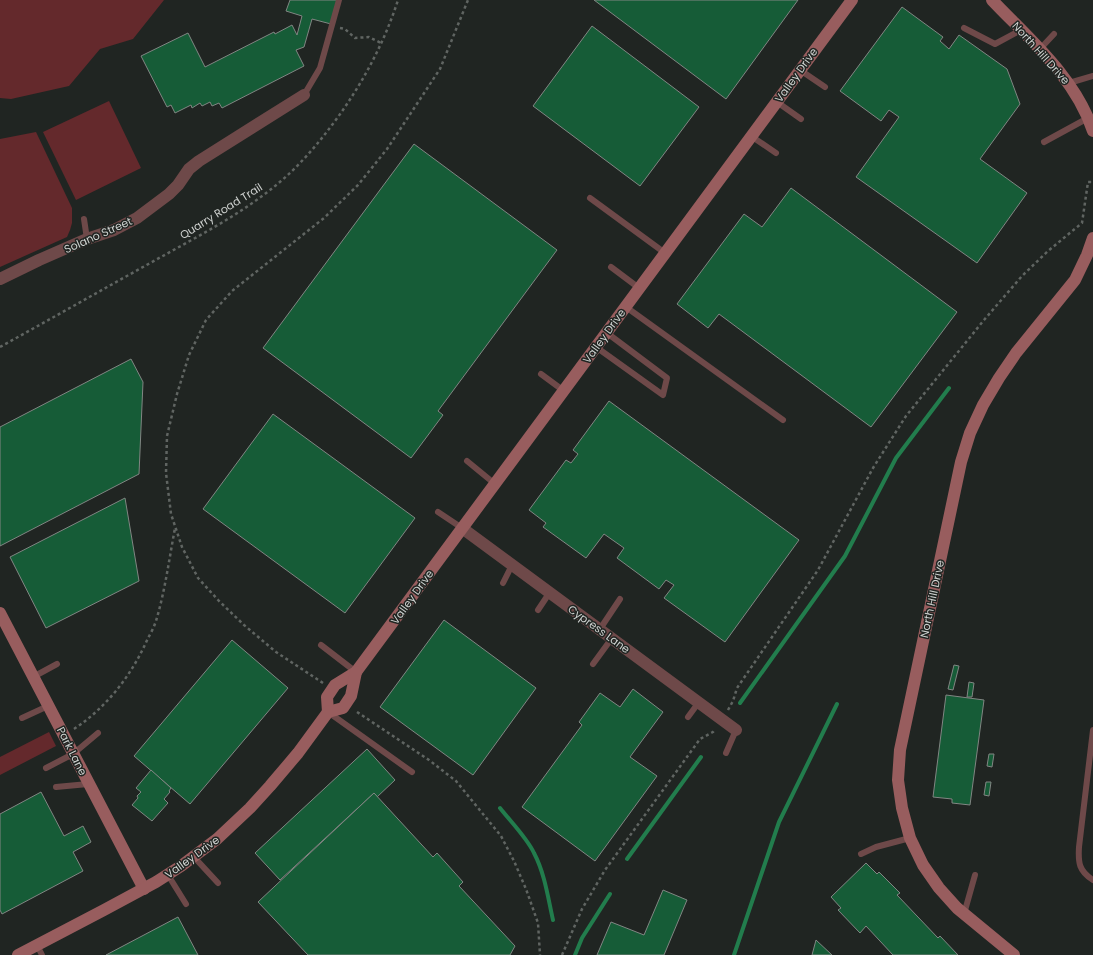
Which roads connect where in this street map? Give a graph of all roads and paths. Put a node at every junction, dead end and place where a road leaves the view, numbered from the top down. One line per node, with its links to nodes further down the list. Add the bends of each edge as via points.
1 (338, 0): 6 (lane)
2 (398, 0): 10 (path, Quarry Road Trail)
3 (468, 0): 43 (path, via 440,69 387,149 358,185 324,218 232,291 206,320 189,354 167,436 166,473)
4 (852, 0): 12 (main road, Valley Drive)
5 (992, 0): 8 (main road, North Hill Drive)
6 (331, 27): 10 (path, via 345,29 355,38 369,37); 16 (lane, via 320,68)
7 (964, 28): 8 (lane, via 995,44)
8 (1021, 30): 11 (main road, North Hill Drive)
9 (1054, 34): 11 (lane)
10 (382, 43): 36 (path, Quarry Road Trail, via 359,86 332,125 282,180 215,227)
11 (1040, 49): 14 (main road, North Hill Drive)
12 (800, 70): 15 (lane); 17 (main road, Valley Drive)
13 (1093, 76): 14 (lane)
14 (1069, 83): 18 (main road, North Hill Drive)
15 (825, 87)
16 (304, 95): 28 (street, Solano Street, via 198,161 189,169 178,186 137,218 114,230)
17 (777, 102): 19 (lane); 21 (main road, Valley Drive)
18 (1088, 118): 20 (main road, North Hill Drive); 22 (lane)
19 (801, 119)
20 (1093, 131)
21 (751, 136): 23 (lane); 29 (main road, Valley Drive)
22 (1044, 142)
23 (776, 152)
24 (1093, 182): 65 (path, via 1088,182 1082,223 1022,276 906,416 873,468 818,570 737,688 733,702)
25 (590, 198): 29 (lane)
26 (84, 220): 28 (lane)
27 (1093, 238): 76 (main road, North Hill Drive, via 1074,280 1016,353 983,405 970,433 961,462 900,750 898,780)
28 (87, 239): 31 (street, Solano Street)
29 (665, 253): 32 (main road, Valley Drive)
30 (610, 268): 32 (lane)
31 (0, 279)
32 (640, 288): 33 (main road, Valley Drive)
33 (626, 307): 34 (main road, Valley Drive); 39 (lane)
34 (607, 333): 35 (main road, Valley Drive); 35 (lane, via 667,378 663,395)
35 (596, 347): 38 (main road, Valley Drive)
36 (0, 348)
37 (541, 374): 38 (lane)
38 (564, 391): 41 (main road, Valley Drive)
39 (784, 420)
40 (467, 462): 41 (lane)
41 (495, 484): 44 (main road, Valley Drive)
42 (438, 512): 44 (lane)
43 (175, 528): 58 (path, via 198,578 219,601 276,652); 69 (path, via 163,594 155,623 143,650 112,696 87,720)
44 (462, 528): 45 (street, Cypress Lane); 56 (main road, Valley Drive)
45 (512, 565): 46 (lane); 47 (street, Cypress Lane)
46 (503, 583)
47 (550, 592): 49 (lane); 51 (street, Cypress Lane)
48 (620, 599): 51 (lane)
49 (538, 610)
50 (0, 613): 57 (main road, Park Lane)
51 (600, 629): 52 (street, Cypress Lane)
52 (612, 638): 55 (lane); 59 (street, Cypress Lane)
53 (321, 645): 56 (lane)
54 (57, 664): 57 (lane)
55 (593, 664)
56 (356, 672): 61 (main road, Valley Drive, via 335,685 327,697); 61 (main road, Valley Drive, via 350,696 343,708)
57 (33, 677): 60 (main road, Park Lane)
58 (325, 685)
59 (699, 702): 63 (lane); 65 (street, Cypress Lane)
60 (48, 706): 64 (lane); 69 (main road, Park Lane)
61 (328, 712): 73 (lane); 78 (main road, Valley Drive, via 261,797)
62 (358, 712): 88 (path, via 456,781 501,836 526,889 538,923)
63 (688, 717)
64 (22, 718)
65 (722, 719): 66 (street, Cypress Lane); 89 (path, via 712,732 700,739 605,870 582,909)
66 (736, 730): 70 (lane)
67 (1093, 730): 81 (lane, via 1078,859 1086,876)
68 (98, 733): 71 (lane)
69 (64, 736): 71 (main road, Park Lane)
70 (726, 753)
71 (73, 754): 72 (lane); 74 (main road, Park Lane)
72 (46, 768)
73 (412, 772)
74 (88, 784): 75 (lane); 83 (main road, Park Lane)
75 (56, 787)
76 (910, 838): 77 (lane); 85 (main road, North Hill Drive, via 923,865 939,888)
77 (861, 854)
78 (194, 857): 79 (main road, Valley Drive); 82 (lane)
79 (168, 875): 83 (main road, Valley Drive); 84 (lane)
80 (975, 875): 85 (lane)
81 (1093, 880)
82 (218, 883)
83 (144, 889): 86 (main road, Valley Drive)
84 (186, 904)
85 (964, 914): 90 (main road, North Hill Drive)
86 (39, 950): 87 (main road, Valley Drive)
87 (18, 955)
88 (540, 955)
89 (562, 955)
90 (1014, 955)

